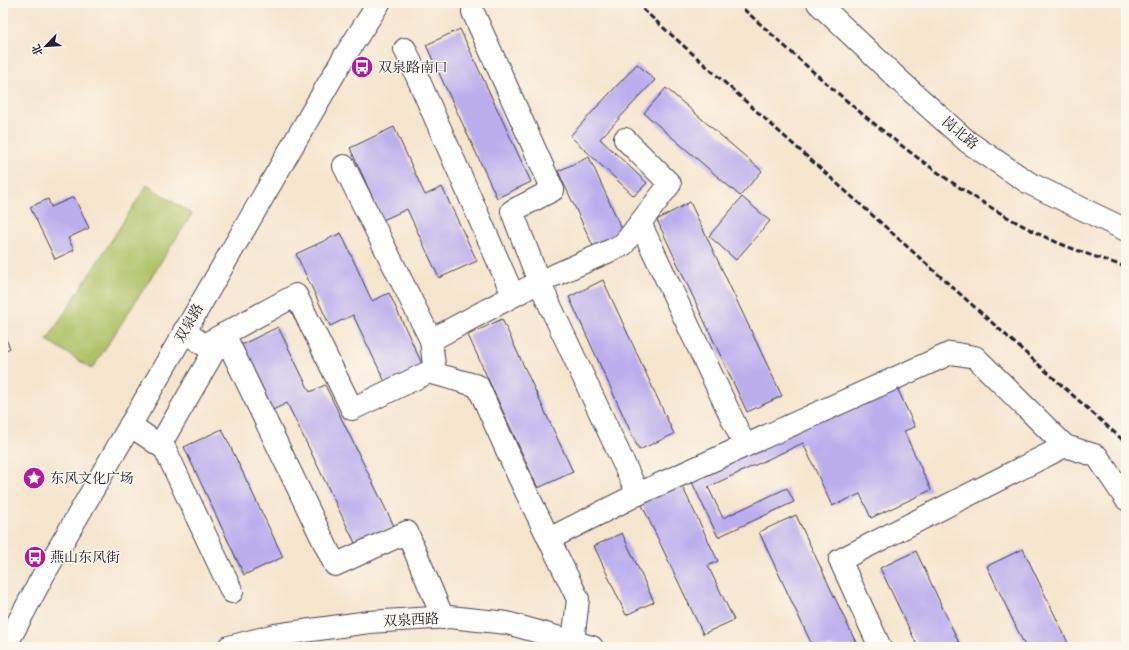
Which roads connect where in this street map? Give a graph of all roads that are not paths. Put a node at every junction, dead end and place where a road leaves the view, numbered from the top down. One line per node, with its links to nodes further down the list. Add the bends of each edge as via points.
1 (379, 3): 11 (street, 双泉路, via 344,57)
2 (818, 3): 8 (street, 岗北路, via 968,142 1028,183)
3 (473, 12): 9 (street, via 553,190 512,211)
4 (405, 50): 10 (street)
5 (625, 139): 7 (street, via 670,184)
6 (344, 166): 13 (street)
7 (640, 223): 9 (street, via 623,245); 17 (street)
8 (1126, 230)
9 (539, 282): 10 (street); 19 (street)
10 (513, 295): 13 (street)
11 (184, 332): 12 (street, via 204,345); 15 (street, 双泉路)
12 (224, 334): 14 (street, via 296,295 352,409 428,372); 16 (street); 23 (street, via 335,566 407,532)
13 (431, 340): 14 (street)
14 (435, 374): 21 (street, via 478,386)
15 (130, 425): 16 (street); 25 (street, 双泉路)
16 (160, 445): 22 (street, via 165,448)
17 (745, 446): 18 (street, via 951,353 975,357); 19 (street)
18 (1065, 446): 20 (street, via 1097,456); 27 (street, via 840,560)
19 (638, 494): 21 (street)
20 (1126, 499)
21 (549, 539): 24 (street, via 578,599)
22 (232, 592)
23 (443, 618): 24 (street, 双泉西路, via 507,623); 26 (street, 双泉西路, via 354,624 275,635)
24 (583, 644)
25 (5, 647)
26 (230, 647)
27 (880, 647)

